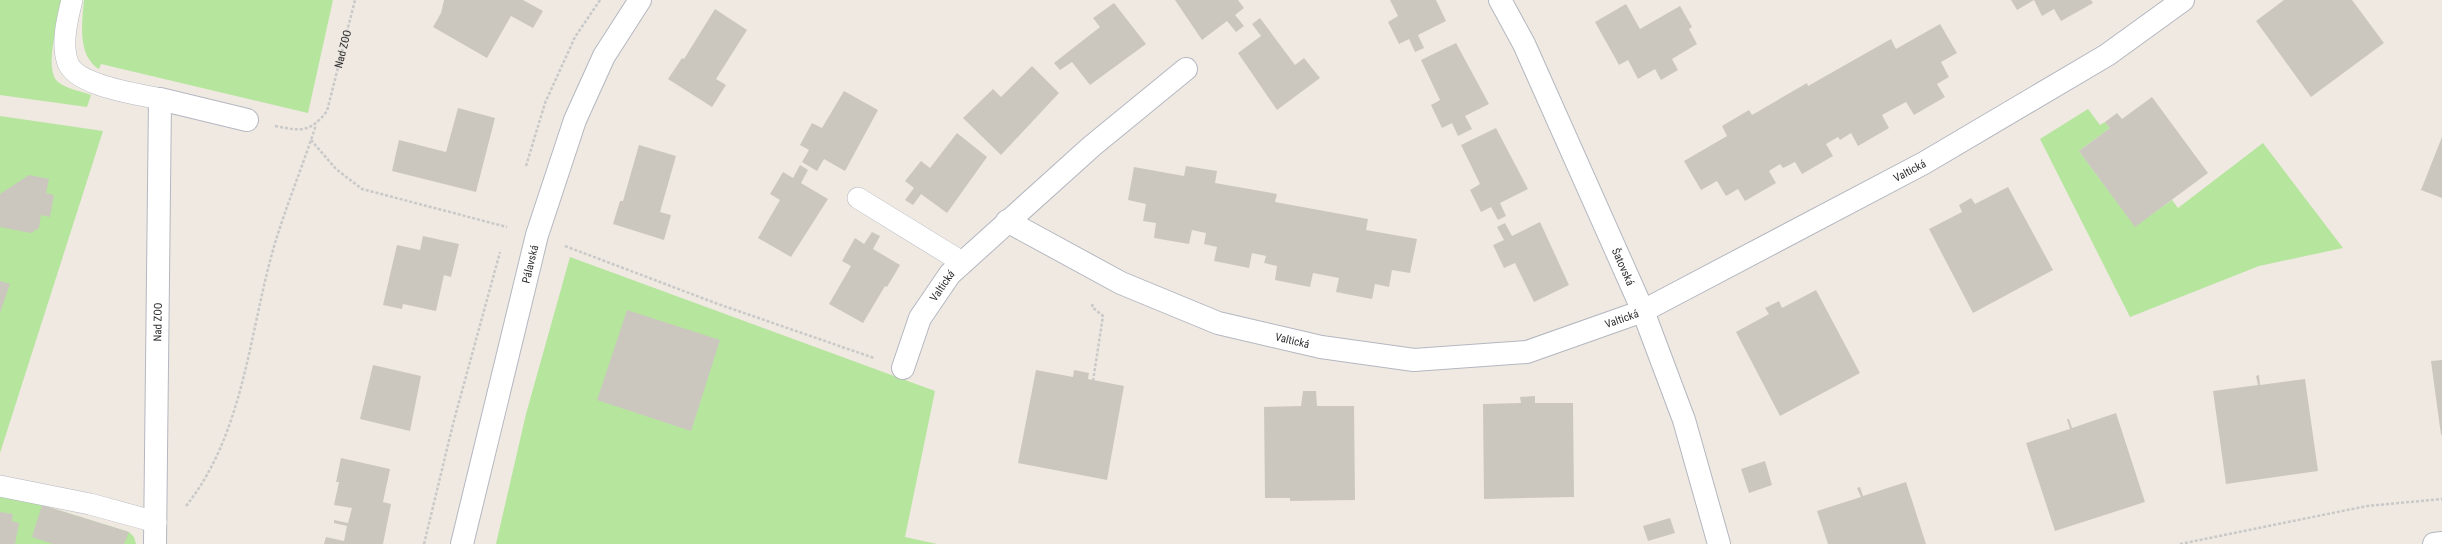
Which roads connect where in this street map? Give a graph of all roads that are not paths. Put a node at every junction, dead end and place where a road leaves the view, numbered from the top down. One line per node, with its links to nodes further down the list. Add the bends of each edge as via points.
1 (72, 0): 6 (lane, via 65,48 68,65 78,76 94,83)
2 (640, 0): 17 (street, Pálavská, via 604,56 575,120 537,235)
3 (1500, 0): 11 (street, Šatovská, via 1524,44)
4 (2183, 0): 11 (street, Valtická, via 2107,56 2016,111 1918,166)
5 (1186, 69): 9 (street, Valtická, via 1092,146)
6 (160, 99): 7 (street); 14 (street, Nad ZOO)
7 (247, 120)
8 (858, 198): 10 (lane)
9 (1007, 221): 10 (street, Valtická); 11 (street, Valtická, via 1121,283 1218,323 1321,347 1414,360 1528,352)
10 (962, 262): 12 (street, Valtická, via 950,274 920,318)
11 (1643, 311): 18 (street, Šatovská, via 1684,420)
12 (903, 368)
13 (0, 486): 14 (lane, via 90,504)
14 (156, 522): 16 (street, Nad ZOO)
15 (2442, 543): 19 (street)
16 (155, 544)
17 (462, 544)
18 (1719, 544)
19 (2434, 544)

